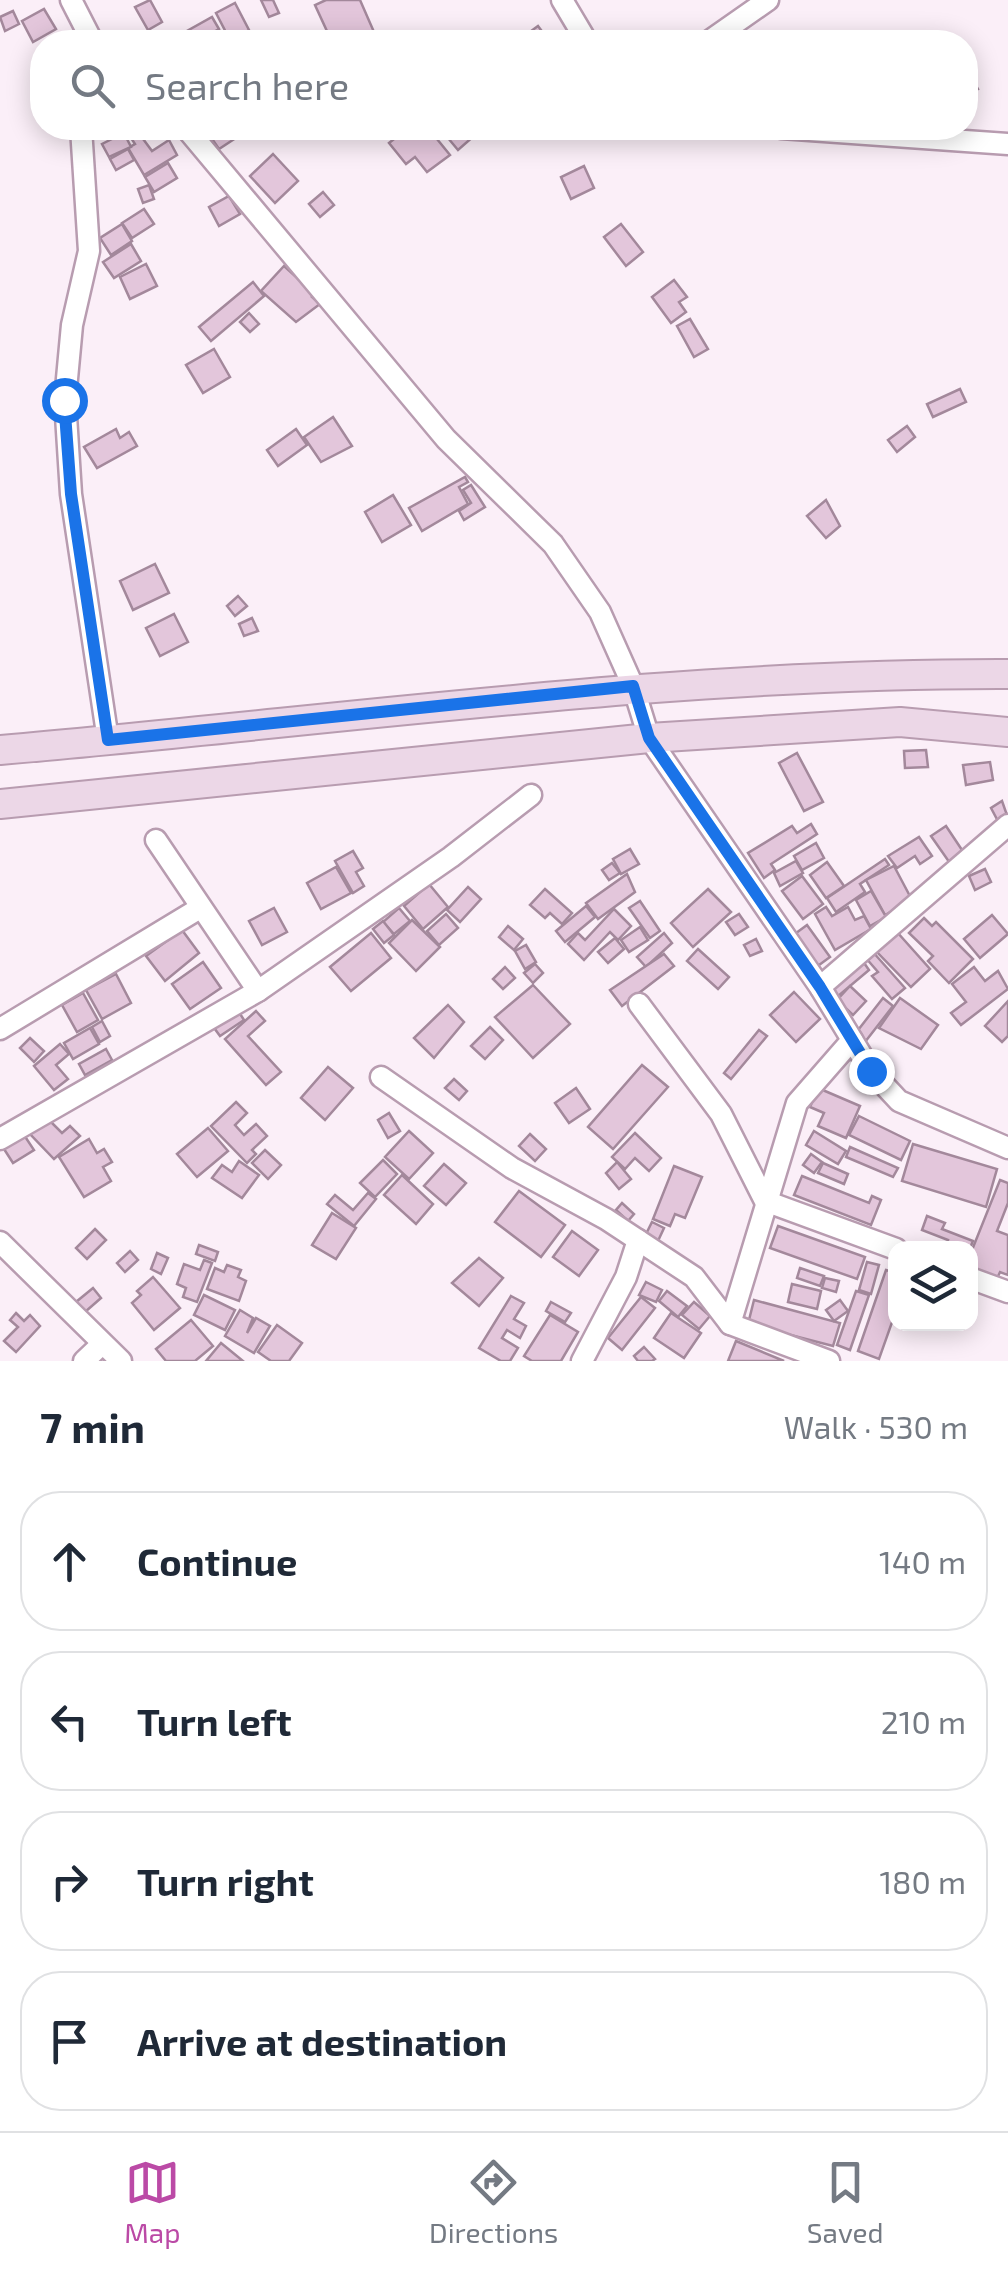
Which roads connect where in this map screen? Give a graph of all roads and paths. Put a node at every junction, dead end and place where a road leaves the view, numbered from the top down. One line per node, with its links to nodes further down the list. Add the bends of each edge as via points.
1 (72, 0): 4 (street)
2 (562, 0): 5 (street)
3 (768, 0): 6 (street)
4 (87, 30)
5 (580, 30)
6 (725, 30)
7 (82, 140): 15 (street, via 89,252 64,400 71,494)
8 (196, 140): 12 (street, via 446,439 553,544 600,612)
9 (951, 140): 10 (street)
10 (1008, 144)
11 (1008, 674): 12 (street, via 870,673)
12 (633, 686): 14 (street); 15 (street)
13 (1008, 732): 14 (street, via 900,722)
14 (649, 738): 18 (street); 22 (street)
15 (108, 740): 16 (street)
16 (0, 750)
17 (531, 794): 23 (street)
18 (0, 804)
19 (1008, 826): 22 (street)
20 (156, 840): 21 (street)
21 (200, 908): 23 (street); 25 (street)
22 (820, 987): 26 (street)
23 (258, 991): 28 (street)
24 (639, 1004): 30 (street, via 721,1114)
25 (0, 1030)
26 (852, 1040): 29 (street, via 900,1101); 30 (street, via 797,1103)
27 (381, 1077): 31 (street, via 512,1168)
28 (0, 1139)
29 (1008, 1148)
30 (765, 1200): 33 (street); 36 (street)
31 (638, 1240): 36 (street, via 694,1278); 40 (street)
32 (0, 1242): 37 (street)
33 (888, 1247)
34 (978, 1281): 35 (street)
35 (1008, 1292)
36 (730, 1324): 41 (street)
37 (102, 1344): 38 (street); 39 (street)
38 (84, 1361)
39 (120, 1361)
40 (582, 1361)
41 (830, 1361)

